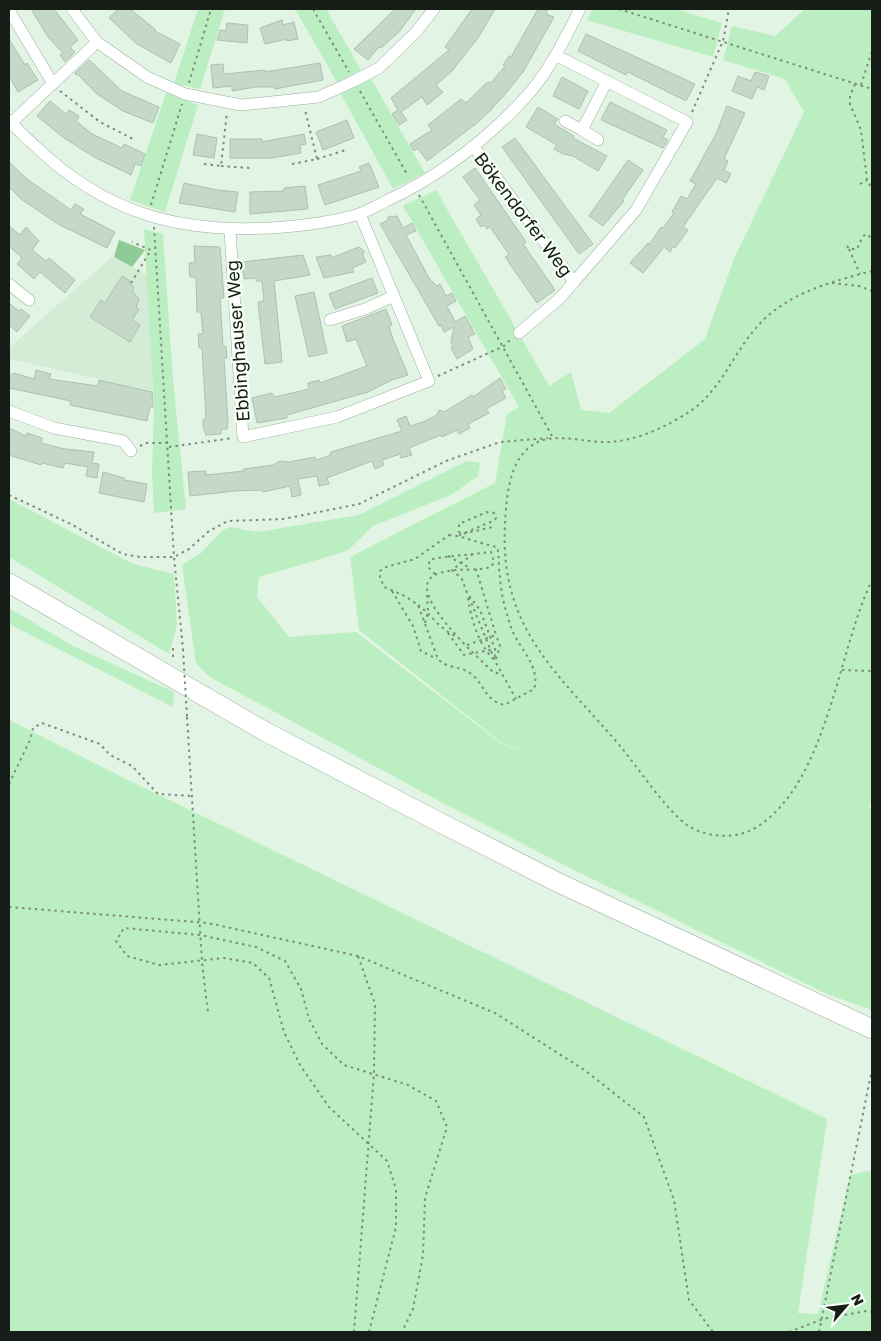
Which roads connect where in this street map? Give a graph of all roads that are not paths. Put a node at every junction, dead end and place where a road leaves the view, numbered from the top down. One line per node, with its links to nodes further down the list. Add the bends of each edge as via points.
1 (72, 9): 5 (street)
2 (434, 9): 5 (street, via 416,32 379,68 354,81 319,97 241,105 185,94 147,77)
3 (580, 9): 6 (street)
4 (9, 10): 8 (street)
5 (97, 42): 8 (street)
6 (557, 56): 7 (street); 13 (street, via 525,98)
7 (607, 82): 11 (street); 16 (street, Bökendorfer Weg, via 687,122 636,210)
8 (53, 84): 10 (street)
9 (566, 120): 11 (street)
10 (9, 123): 15 (street, via 58,167 106,199 150,217)
11 (582, 130): 12 (street)
12 (598, 140)
13 (473, 146): 14 (street, via 415,188); 16 (street, Bökendorfer Weg)
14 (360, 214): 15 (street, via 300,226); 18 (street)
15 (230, 230): 18 (street, Ebbinghauser Weg, via 243,437 337,417 429,380)
16 (574, 282): 21 (street, Bökendorfer Weg)
17 (9, 284): 19 (street)
18 (394, 296): 20 (street)
19 (29, 300)
20 (330, 320)
21 (519, 333)
22 (9, 411): 23 (street, via 54,428 123,441)
23 (131, 451)
24 (9, 583): 25 (highway, via 266,732 559,883)
25 (864, 1026)

